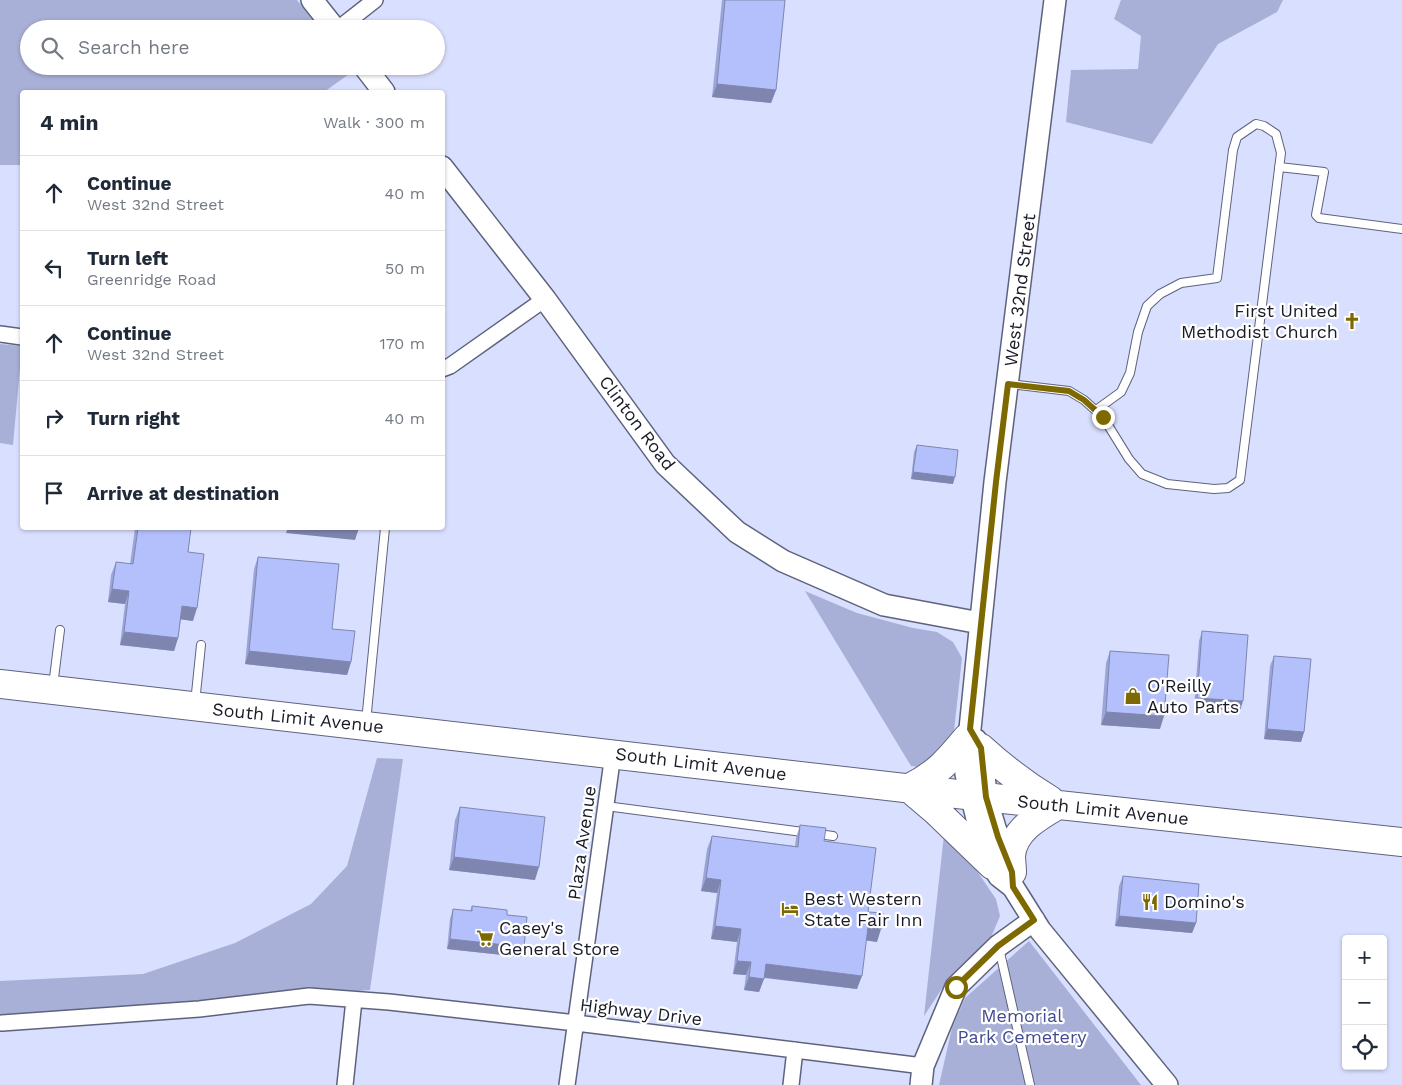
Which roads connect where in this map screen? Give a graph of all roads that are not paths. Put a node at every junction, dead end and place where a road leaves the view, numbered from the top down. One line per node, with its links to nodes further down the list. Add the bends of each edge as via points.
1 (312, 0): 4 (street)
2 (375, 0): 5 (street)
3 (1055, 0): 15 (street, West 32nd Street)
4 (329, 20)
5 (348, 20)
6 (371, 75): 7 (street)
7 (382, 90)
8 (1279, 167): 10 (lane, via 1324,172 1316,216 1319,218); 16 (lane, via 1281,153 1276,134 1256,124 1236,137 1218,278 1181,283 1160,294 1147,306 1130,373 1121,392); 16 (lane, via 1240,480 1228,488 1214,489 1167,484 1142,474)
9 (445, 171): 11 (street, Clinton Road)
10 (1402, 229)
11 (545, 299): 14 (street); 18 (street, Clinton Road, via 665,464 737,532 783,561 884,604)
12 (0, 334): 13 (street)
13 (20, 336)
14 (445, 368)
15 (1008, 384): 16 (lane, via 1069,391); 18 (street, West 32nd Street)
16 (1096, 410)
17 (385, 530): 24 (lane)
18 (980, 624): 25 (street, West 32nd Street)
19 (60, 630): 22 (lane)
20 (201, 645): 23 (lane)
21 (0, 684): 22 (highway, South Limit Avenue)
22 (53, 690): 23 (highway, South Limit Avenue)
23 (194, 706): 24 (highway, South Limit Avenue)
24 (366, 726): 26 (highway, South Limit Avenue)
25 (973, 739): 27 (highway, via 938,771); 28 (street, West 32nd Street); 29 (highway, via 1026,786)
26 (613, 754): 27 (highway, South Limit Avenue); 30 (street, Plaza Avenue)
27 (909, 788): 28 (highway, South Limit Avenue); 33 (highway)
28 (978, 796): 29 (highway, South Limit Avenue); 33 (street, West 32nd Street, via 998,837)
29 (1058, 805): 32 (highway, South Limit Avenue); 33 (highway, via 1040,815 1019,835)
30 (606, 806): 31 (lane); 38 (street, Plaza Avenue)
31 (833, 836)
32 (1402, 842)
33 (1006, 874): 34 (street, West 32nd Street)
34 (1034, 920): 35 (street); 45 (street, West 32nd Street)
35 (998, 946): 40 (street, via 956,987); 44 (lane)
36 (354, 1000): 37 (street, Highway Drive, via 309,996); 38 (street, Highway Drive); 41 (street)
37 (2, 1023)
38 (576, 1023): 39 (street, Highway Drive); 42 (street, Plaza Avenue)
39 (795, 1050): 40 (street, Highway Drive); 43 (street)
40 (922, 1076)
41 (345, 1085)
42 (567, 1085)
43 (791, 1085)
44 (1030, 1085)
45 (1167, 1085)

